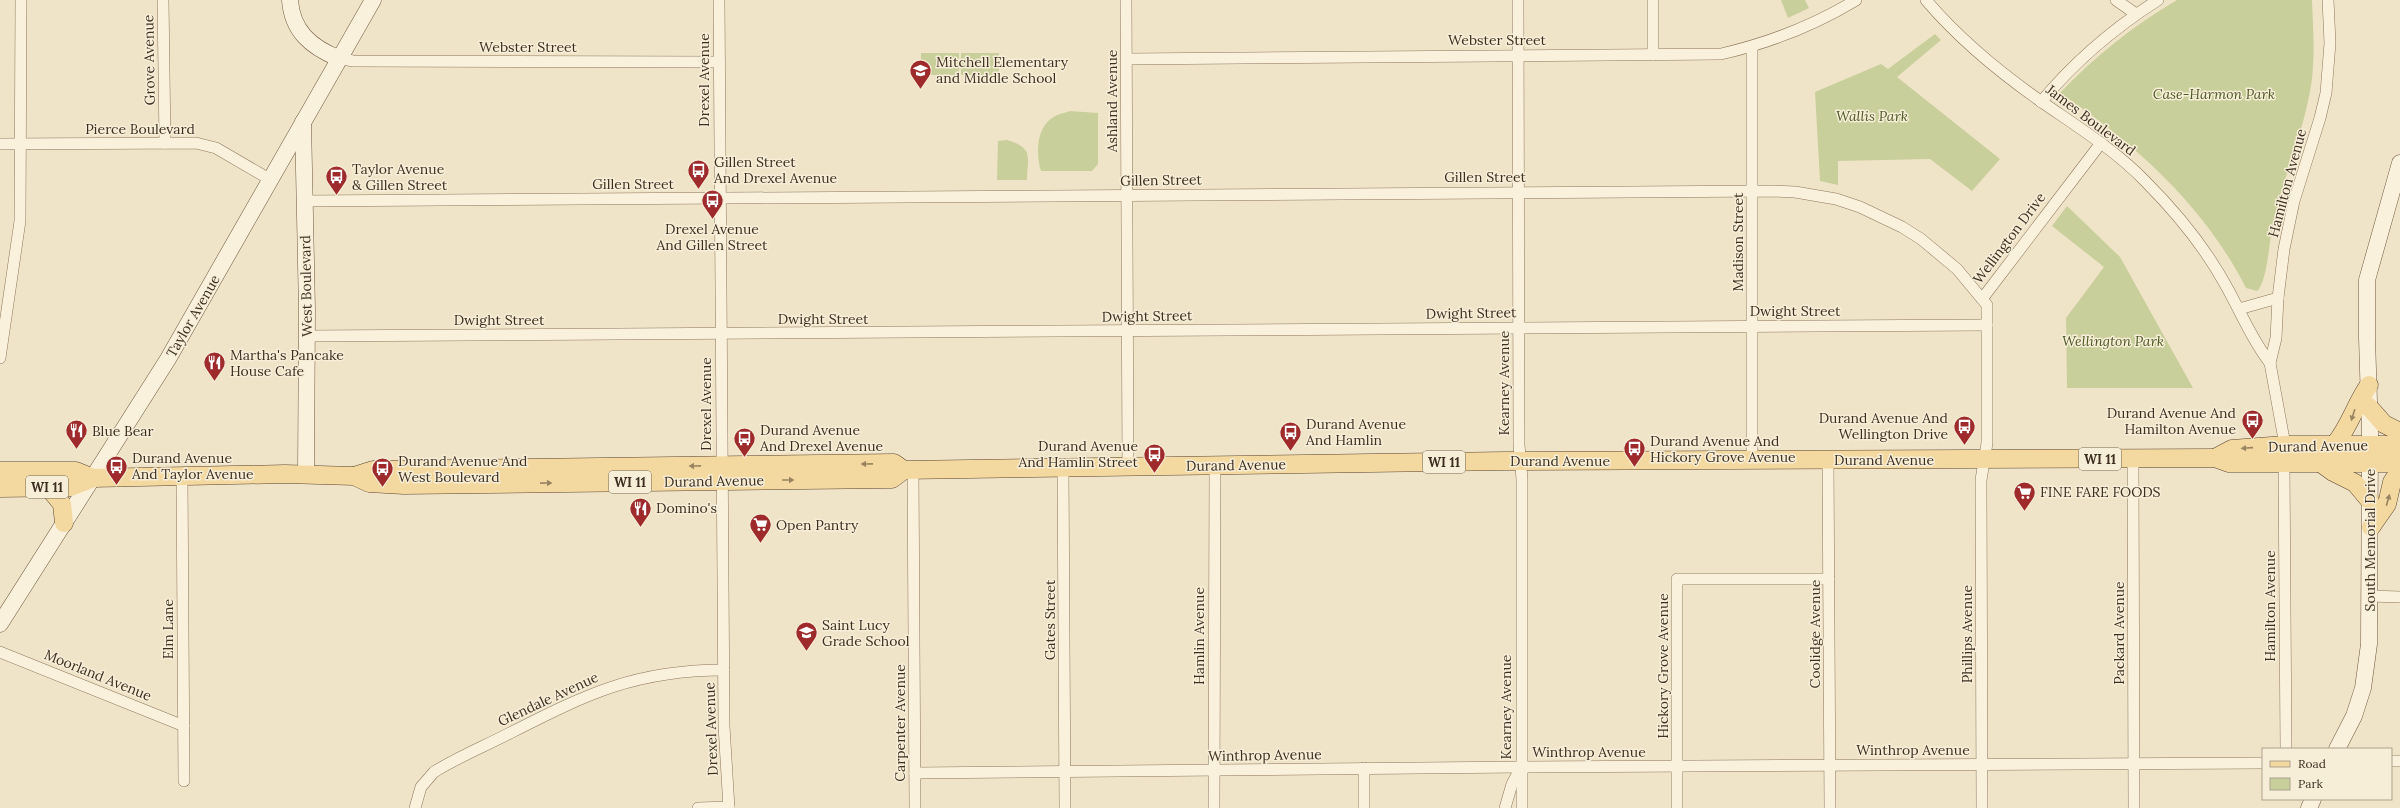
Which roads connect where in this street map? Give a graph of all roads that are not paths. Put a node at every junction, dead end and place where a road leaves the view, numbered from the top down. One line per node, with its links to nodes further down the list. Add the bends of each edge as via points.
1 (20, 0): 26 (street)
2 (163, 0): 23 (street, Grove Avenue)
3 (290, 0): 18 (street, via 292,18 300,33 318,48)
4 (373, 0): 18 (street, Taylor Avenue)
5 (719, 0): 20 (street, Drexel Avenue)
6 (1126, 0): 19 (street, Ashland Avenue)
7 (1518, 0): 16 (street, Kearney Avenue)
8 (1653, 0): 17 (street)
9 (1856, 0): 15 (street, Webster Street, via 1814,24)
10 (1926, 0): 21 (street, James Boulevard, via 1970,46)
11 (2116, 0): 14 (street)
12 (2158, 0): 14 (street)
13 (2328, 0): 34 (street, Hamilton Avenue, via 2330,43 2326,93 2294,201 2284,249)
14 (2136, 14): 21 (street, via 2079,60)
15 (1752, 47): 17 (street, Webster Street, via 1721,54); 29 (street, Madison Street)
16 (1518, 55): 17 (street, Webster Street); 19 (street, Webster Street); 30 (street, Kearney Avenue)
17 (1653, 55)
18 (338, 58): 20 (street, Webster Street, via 353,61); 22 (street, Taylor Avenue)
19 (1127, 59): 31 (street, Ashland Avenue)
20 (719, 62): 32 (street, Drexel Avenue)
21 (2041, 102): 24 (street, James Boulevard)
22 (303, 121): 28 (street, Taylor Avenue); 33 (street, West Boulevard)
23 (165, 143): 26 (street, Pierce Boulevard); 28 (street, Pierce Boulevard, via 206,145)
24 (2101, 143): 35 (street, Wellington Drive); 36 (street, James Boulevard, via 2144,180 2174,212 2201,246)
25 (0, 144): 26 (street, Pierce Boulevard)
26 (20, 144): 43 (street, via 20,221)
27 (2400, 163): 45 (street, South Memorial Drive, via 2367,280)
28 (271, 180): 71 (street, Taylor Avenue, via 168,359)
29 (1752, 191): 30 (street, Gillen Street); 35 (street, Gillen Street, via 1795,192 1818,196 1860,207 1881,216 1915,235 1940,254 1957,269); 38 (street, Madison Street)
30 (1519, 192): 31 (street, Gillen Street); 39 (street, Kearney Avenue)
31 (1127, 195): 32 (street, Gillen Street); 40 (street, Ashland Avenue)
32 (720, 199): 33 (street, Gillen Street); 41 (street, Drexel Avenue)
33 (305, 201): 42 (street, West Boulevard)
34 (2278, 298): 36 (street); 44 (street, Hamilton Avenue, via 2276,338)
35 (1982, 299): 37 (street, Wellington Drive, via 1987,305)
36 (2238, 309): 44 (street, James Boulevard, via 2257,347)
37 (1987, 325): 38 (street, Dwight Street); 53 (street, Wellington Drive, via 1987,443)
38 (1753, 326): 39 (street, Dwight Street); 56 (street, Madison Street)
39 (1520, 327): 40 (street, Dwight Street); 57 (street, Kearney Avenue)
40 (1126, 331): 41 (street, Dwight Street); 63 (street, Ashland Avenue)
41 (721, 334): 42 (street, Dwight Street); 68 (street, Drexel Avenue)
42 (307, 336): 69 (street, West Boulevard)
43 (0, 358)
44 (2270, 362): 49 (street, Hamilton Avenue)
45 (2369, 385): 46 (street, South Memorial Drive); 48 (main road, one-way to 48, via 2357,402 2346,430)
46 (2369, 407): 47 (main road, via 2384,424); 50 (street, South Memorial Drive)
47 (2400, 432)
48 (2335, 444): 49 (main road, Durand Avenue / WI 11); 50 (main road, Durand Avenue / WI 11)
49 (2285, 445): 52 (main road, Durand Avenue / WI 11, one-way to 52, via 2232,449)
50 (2370, 445): 51 (main road, Durand Avenue / WI 11); 59 (street, South Memorial Drive)
51 (2400, 445)
52 (2215, 458): 54 (main road, Durand Avenue / WI 11); 61 (main road, Durand Avenue / WI 11, via 2229,463)
53 (1984, 459): 54 (main road, Durand Avenue / WI 11); 55 (main road, Durand Avenue / WI 11); 89 (street, Phillips Avenue, via 1981,480)
54 (2133, 459): 87 (street, Packard Avenue)
55 (1828, 460): 56 (main road, Durand Avenue / WI 11); 77 (street, Coolidge Avenue)
56 (1752, 461): 57 (main road, Durand Avenue / WI 11)
57 (1520, 462): 62 (main road, Durand Avenue / WI 11); 91 (street, Kearney Avenue)
58 (2322, 463): 59 (main road, Durand Avenue / WI 11); 61 (main road, Durand Avenue / WI 11); 74 (main road, via 2355,483)
59 (2370, 463): 60 (main road, Durand Avenue / WI 11); 74 (street, South Memorial Drive)
60 (2400, 463)
61 (2284, 464): 84 (street, Hamilton Avenue)
62 (1215, 465): 63 (main road, Durand Avenue / WI 11); 93 (street, Hamlin Avenue)
63 (1128, 466): 64 (main road, Durand Avenue / WI 11)
64 (1063, 468): 65 (main road, Durand Avenue / WI 11); 94 (street, Gates Street)
65 (909, 470): 68 (main road, Durand Avenue / WI 11, via 892,479); 95 (street, Carpenter Avenue)
66 (2400, 470): 76 (main road, one-way to 66, via 2387,504 2392,482)
67 (0, 471): 71 (main road, Durand Avenue / WI 11, via 76,471)
68 (722, 473): 69 (main road, Durand Avenue / WI 11, via 404,485 369,483 354,476); 82 (street, Drexel Avenue)
69 (306, 475): 70 (main road, Durand Avenue / WI 11)
70 (182, 477): 71 (main road, Durand Avenue / WI 11); 83 (street, Elm Lane)
71 (93, 478): 72 (main road, Durand Avenue / WI 11, via 70,487); 75 (street, Taylor Avenue)
72 (48, 487): 73 (main road, Durand Avenue / WI 11); 75 (main road, via 62,504)
73 (0, 488)
74 (2370, 501): 76 (street, South Memorial Drive)
75 (64, 523): 80 (street, Taylor Avenue)
76 (2371, 527): 78 (street, South Memorial Drive)
77 (1829, 578): 88 (street, Coolidge Avenue); 90 (street, Hickory Grove Avenue, via 1678,579)
78 (2370, 596): 79 (street); 85 (street, South Memorial Drive, via 2370,644 2363,688 2354,716)
79 (2400, 597)
80 (0, 624)
81 (0, 652): 83 (street, Moorland Avenue)
82 (724, 670): 97 (street, Glendale Avenue, via 654,675 601,689 576,700 434,772 421,787); 99 (street, Drexel Avenue)
83 (184, 726): 96 (street, Elm Lane)
84 (2286, 748)
85 (2338, 748)
86 (2262, 763): 87 (street, Winthrop Avenue)
87 (2134, 764): 89 (street, Winthrop Avenue); 109 (street, Packard Avenue)
88 (1830, 765): 89 (street, Winthrop Avenue); 90 (street, Winthrop Avenue); 107 (street, Coolidge Avenue)
89 (1982, 765): 108 (street, Phillips Avenue)
90 (1678, 766): 91 (street, Winthrop Avenue); 106 (street, Hickory Grove Avenue)
91 (1522, 767): 92 (street, Winthrop Avenue); 104 (street, Kearney Avenue, via 1512,784); 105 (street, Kearney Avenue)
92 (1364, 768): 93 (street, Winthrop Avenue); 103 (street)
93 (1212, 771): 94 (street, Winthrop Avenue); 102 (street, Hamlin Avenue)
94 (1065, 772): 95 (street, Winthrop Avenue); 101 (street, Gates Street)
95 (915, 773): 100 (street, Carpenter Avenue)
96 (184, 781)
97 (415, 808)
98 (698, 808): 99 (street)
99 (729, 808)
100 (915, 808)
101 (1065, 808)
102 (1214, 808)
103 (1364, 808)
104 (1505, 808)
105 (1522, 808)
106 (1677, 808)
107 (1830, 808)
108 (1982, 808)
109 (2134, 808)

